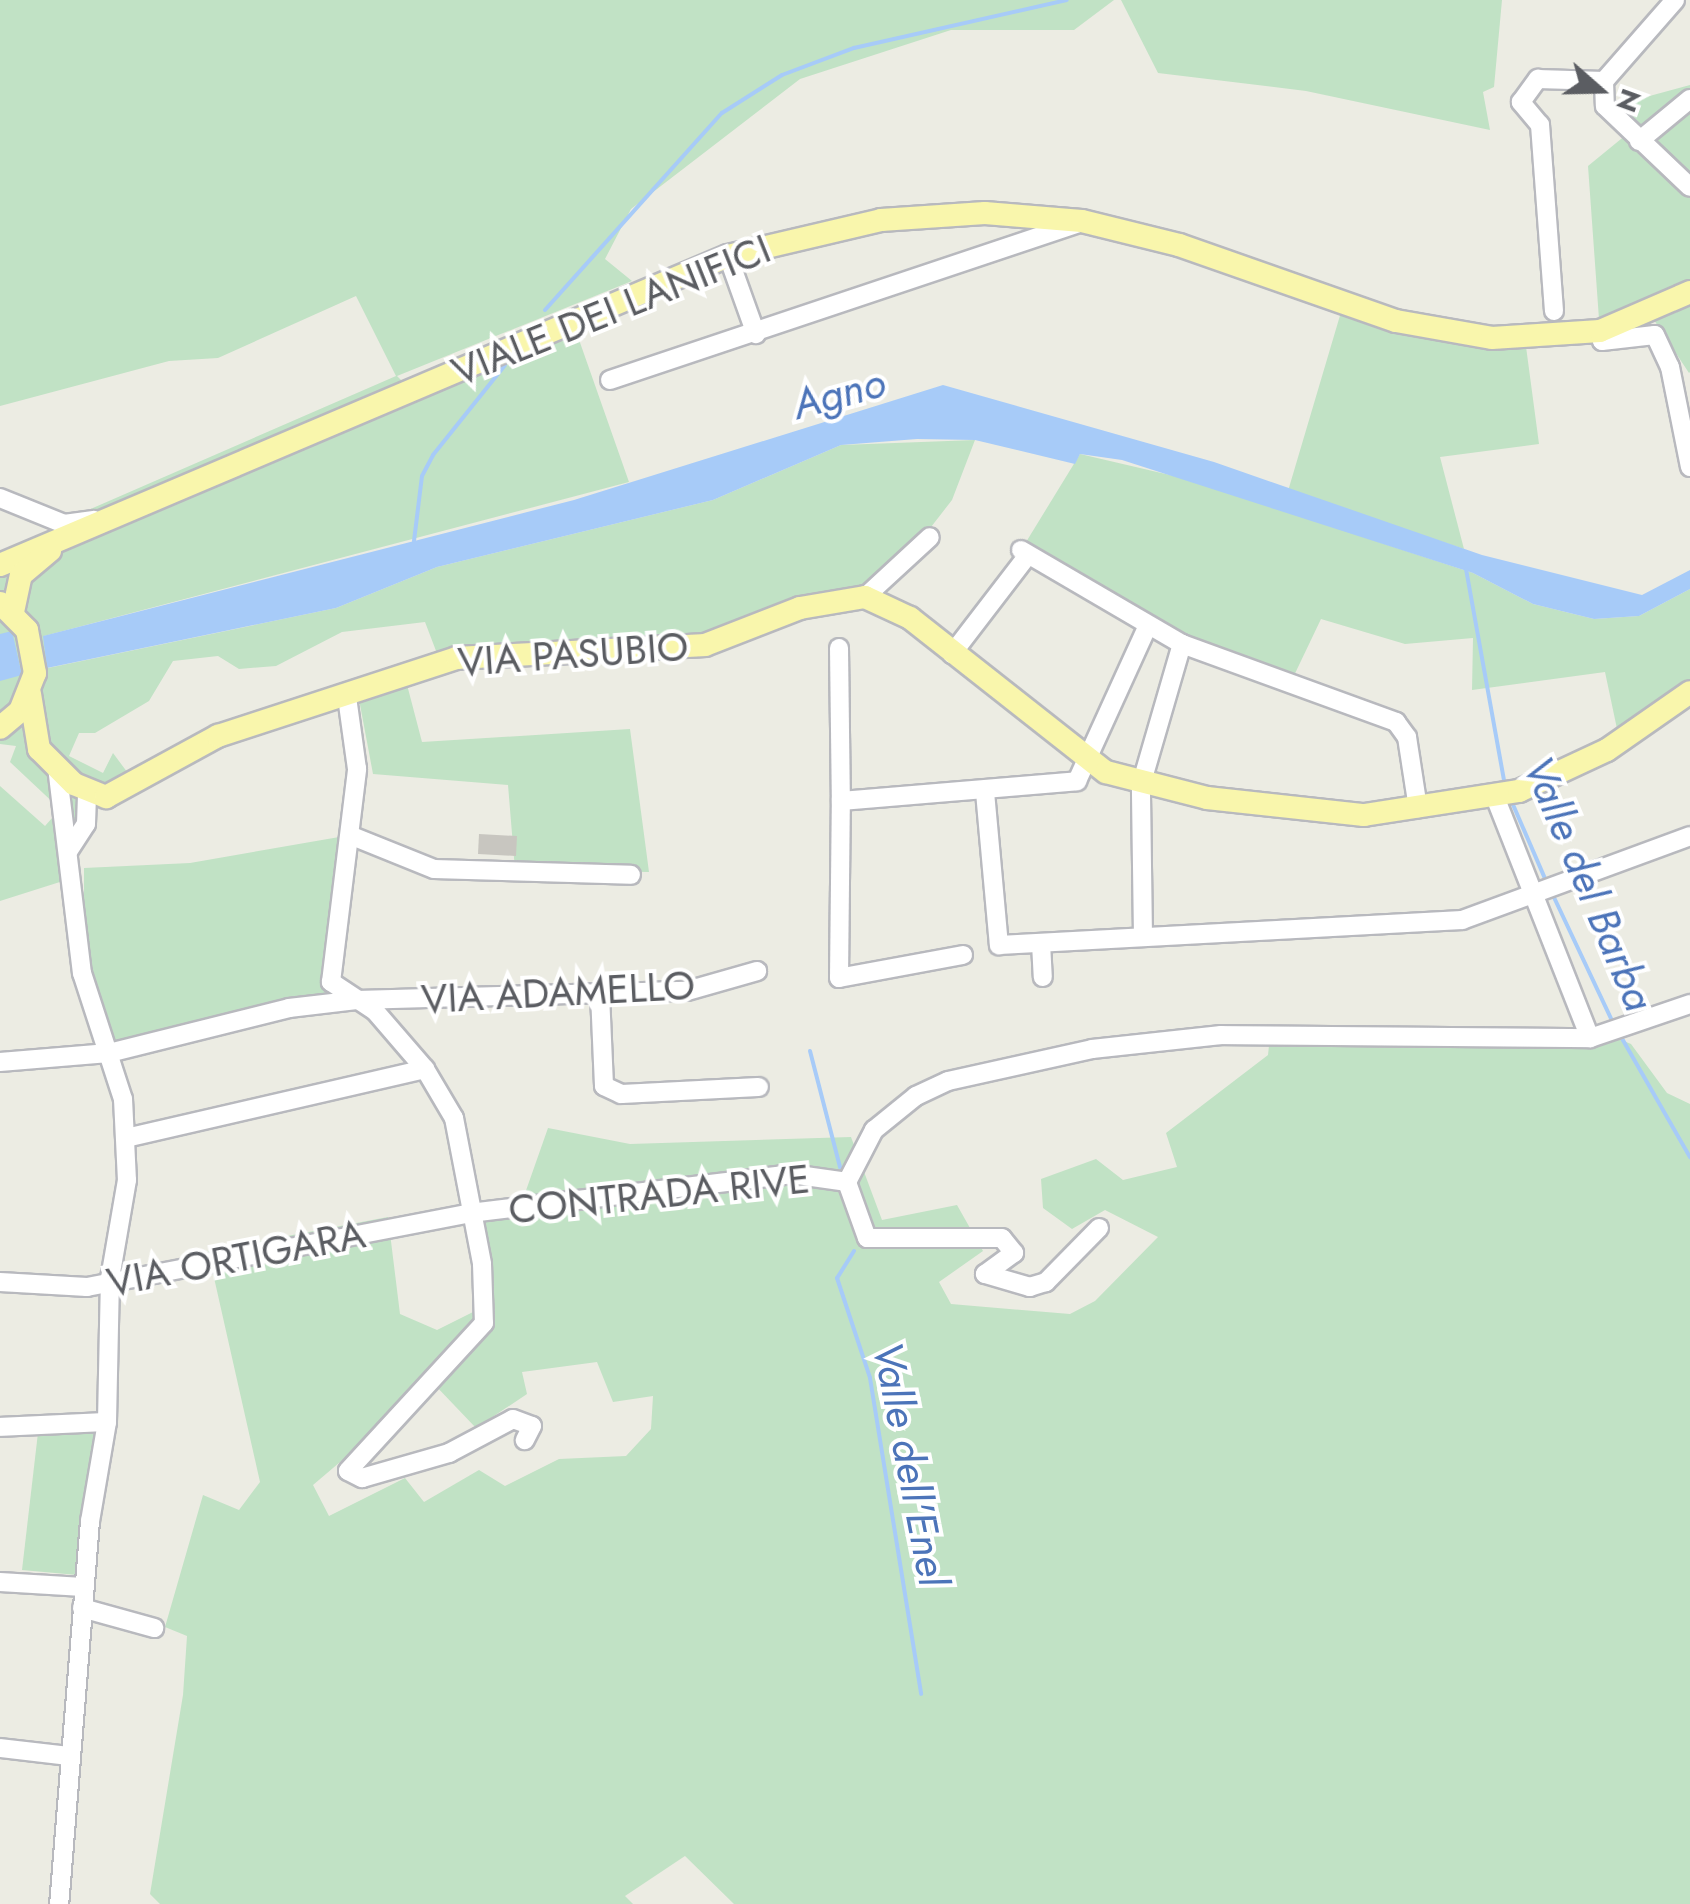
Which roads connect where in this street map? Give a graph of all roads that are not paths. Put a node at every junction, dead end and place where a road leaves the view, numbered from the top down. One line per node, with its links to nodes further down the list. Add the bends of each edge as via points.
1 (1675, 0): 2 (street)
2 (1604, 81): 4 (street, via 1606,106); 9 (street, via 1538,78 1521,102 1540,125)
3 (1690, 100): 4 (street)
4 (1639, 141): 5 (street)
5 (1690, 187)
6 (1082, 221): 7 (main road, VIALE DEI LANIFICI, via 935,214 806,234); 10 (main road, VIALE DEI LANIFICI, via 1445,332 1518,338); 11 (street)
7 (728, 256): 11 (street); 16 (main road, VIALE DEI LANIFICI)
8 (1690, 296): 10 (main road, VIALE DEI LANIFICI)
9 (1554, 311)
10 (1600, 331): 13 (street, via 1602,342 1655,335 1670,367)
11 (756, 334): 12 (street)
12 (610, 380)
13 (1690, 467)
14 (0, 498): 15 (street)
15 (36, 516): 16 (street, via 64,524); 18 (street)
16 (108, 519): 18 (main road, VIALE DEI LANIFICI); 21 (main road, VIALE DEI LANIFICI, via 22,574)
17 (930, 537): 20 (street)
18 (49, 541): 19 (main road, VIALE DEI LANIFICI)
19 (0, 565)
20 (865, 596): 25 (main road, via 910,618); 28 (main road, VIA PASUBIO, via 800,608 705,645 457,658)
21 (13, 615): 27 (main road, via 35,673)
22 (1148, 625): 23 (street); 25 (street, via 1023,555); 32 (street)
23 (1182, 644): 34 (street); 40 (street, via 1396,722 1407,737)
24 (839, 648): 39 (street)
25 (952, 654): 32 (main road)
26 (1690, 692): 38 (main road, via 1607,750)
27 (30, 694): 29 (main road); 31 (main road)
28 (347, 696): 36 (main road, VIA PASUBIO, via 218,736); 42 (street, via 357,769)
29 (0, 728)
30 (0, 736): 31 (main road)
31 (39, 749): 33 (main road)
32 (1087, 763): 34 (main road); 37 (street, via 1066,786)
33 (56, 766): 35 (main road); 44 (street)
34 (1141, 784): 40 (main road, via 1330,813); 47 (street)
35 (88, 792): 36 (main road); 41 (street)
36 (122, 792): 41 (street)
37 (984, 792): 39 (street); 48 (street, via 999,945)
38 (1506, 794): 40 (main road); 46 (street)
39 (841, 801): 49 (street, via 839,978)
40 (1418, 808)
41 (86, 824): 44 (street)
42 (352, 836): 45 (street, via 434,869); 53 (street, via 331,982)
43 (1690, 836): 46 (street)
44 (69, 850): 56 (street, via 82,973)
45 (630, 875)
46 (1533, 894): 47 (street, via 1462,920 1402,927); 55 (street)
47 (1143, 938): 48 (street)
48 (1040, 943): 51 (street)
49 (962, 955)
50 (757, 972): 52 (street, VIA ADAMELLO, via 687,991)
51 (1043, 976)
52 (600, 994): 53 (street, VIA ADAMELLO); 59 (street, via 604,1086 621,1094)
53 (357, 1000): 56 (street, VIA ADAMELLO, via 289,1008); 58 (street)
54 (1690, 1004): 55 (street)
55 (1590, 1038): 61 (street, via 1221,1036 1092,1049 948,1080 916,1096 874,1130)
56 (109, 1053): 57 (street, VIA ADAMELLO); 60 (street)
57 (0, 1062)
58 (425, 1069): 60 (street); 62 (street, via 454,1118)
59 (758, 1088)
60 (126, 1138): 64 (street)
61 (848, 1182): 62 (street, CONTRADA RIVE, via 791,1174); 63 (street, via 867,1238 952,1232 1002,1238 1014,1253 985,1274 1030,1287 1046,1282)
62 (470, 1213): 64 (street, VIA ORTIGARA); 68 (street, via 484,1323 348,1471 362,1478 449,1453 514,1419)
63 (1099, 1228)
64 (110, 1278): 65 (street, VIA ORTIGARA, via 77,1288); 66 (street)
65 (0, 1282)
66 (106, 1422): 67 (street); 70 (street)
67 (0, 1428)
68 (532, 1431)
69 (0, 1582): 70 (street)
70 (83, 1587): 71 (street)
71 (82, 1608): 72 (street); 74 (street)
72 (154, 1628)
73 (0, 1748): 74 (street)
74 (70, 1756): 75 (street)
75 (59, 1904)

